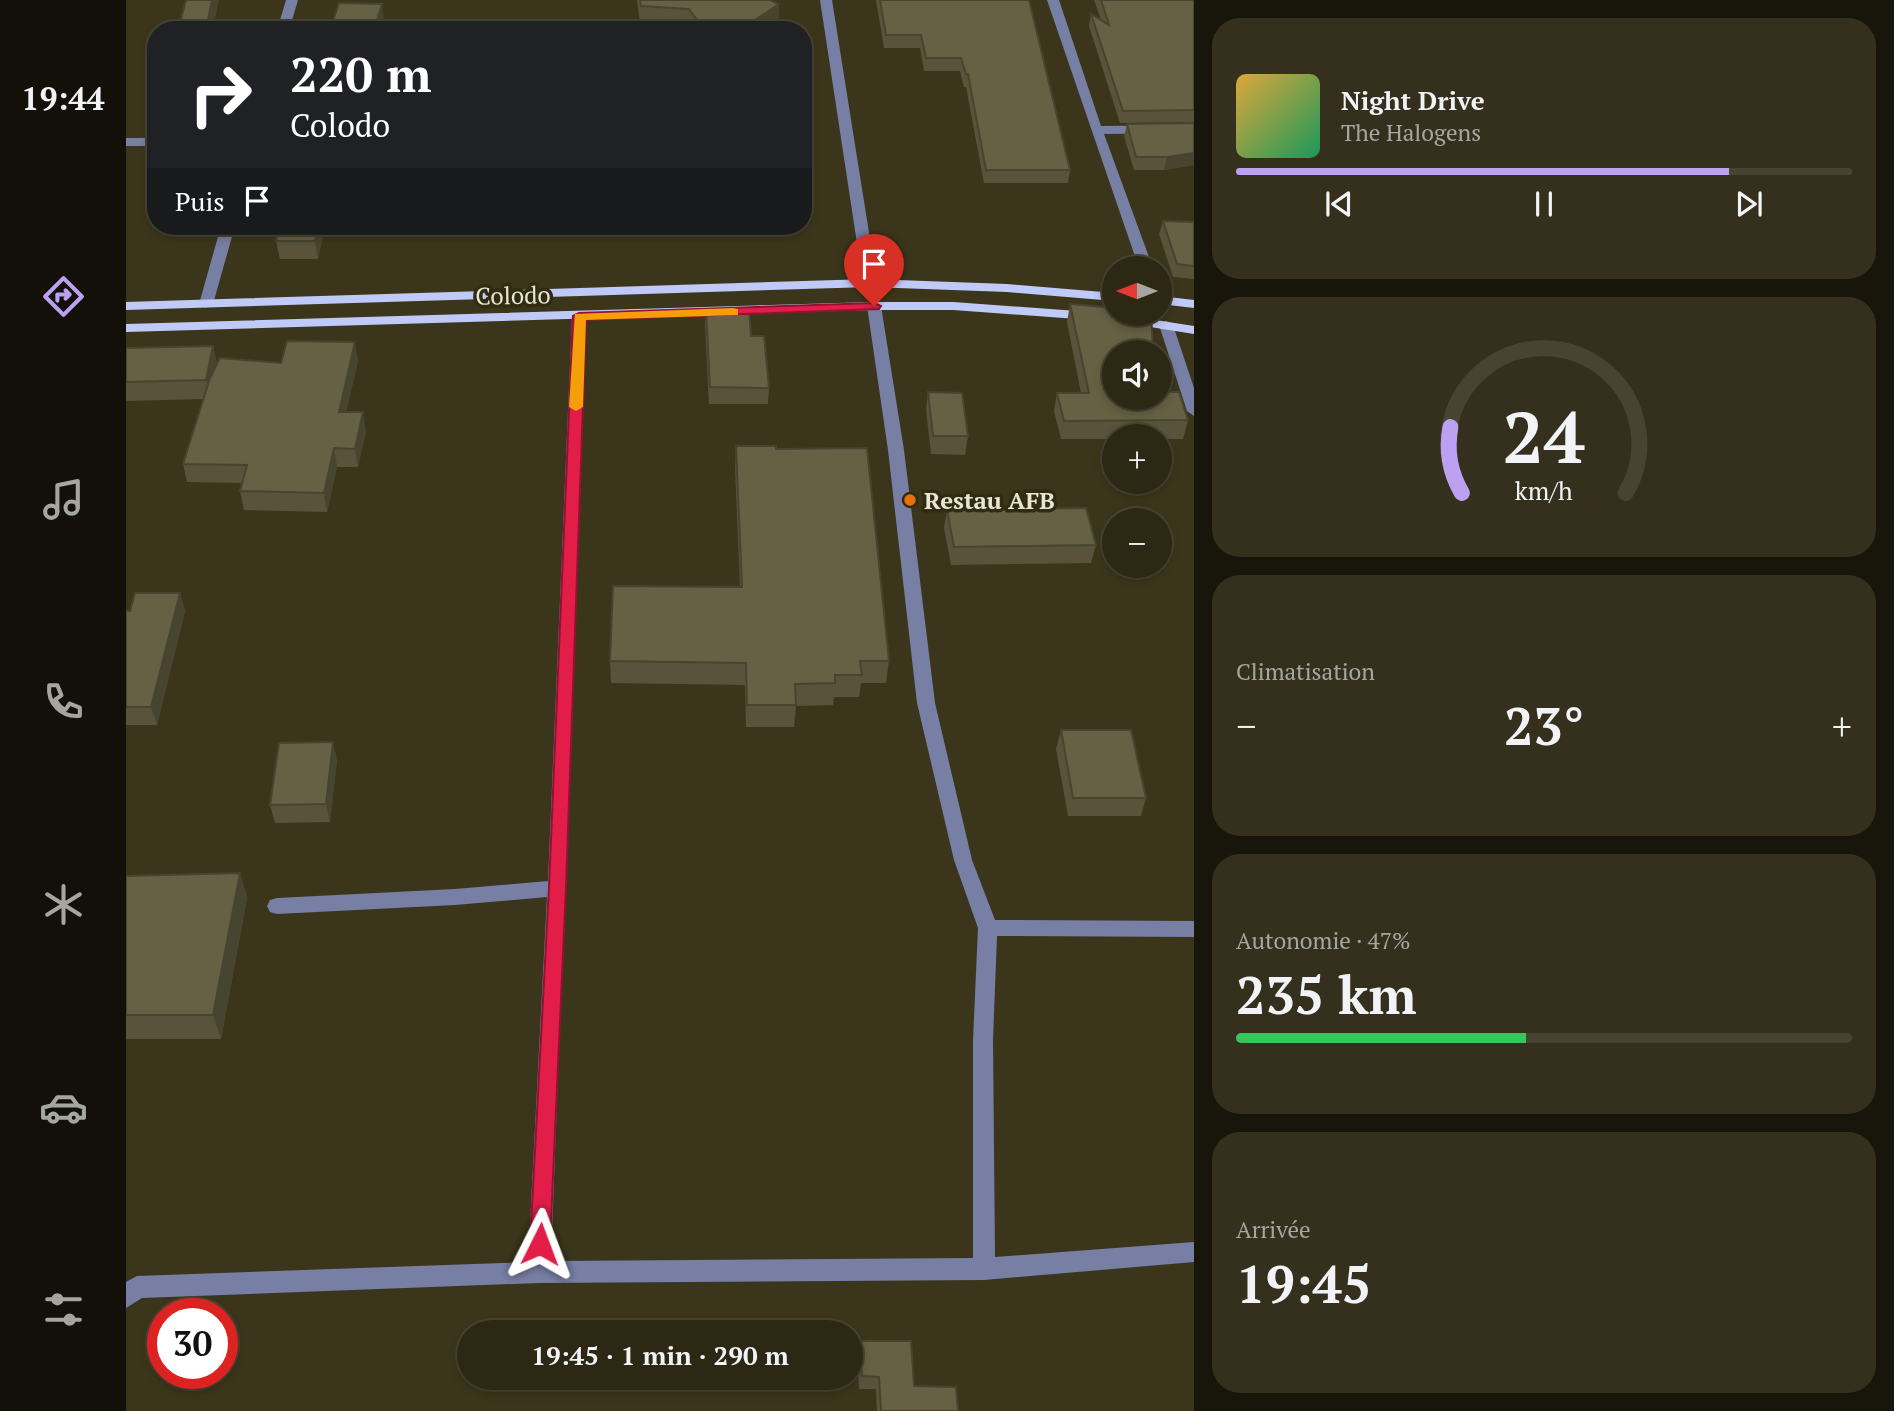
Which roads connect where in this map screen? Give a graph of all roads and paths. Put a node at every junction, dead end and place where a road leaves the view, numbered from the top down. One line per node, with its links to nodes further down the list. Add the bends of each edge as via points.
1 (292, 0): 4 (street)
2 (826, 0): 11 (street)
3 (1053, 0): 5 (street)
4 (286, 21)
5 (1096, 130): 6 (street); 10 (street)
6 (1194, 130)
7 (126, 142): 8 (street)
8 (147, 142)
9 (225, 235): 14 (street)
10 (1142, 256)
11 (870, 283): 12 (main road, Colodo); 14 (main road, Colodo)
12 (1102, 296)
13 (1172, 301): 15 (main road)
14 (206, 304): 16 (main road, Colodo)
15 (1194, 304)
16 (126, 306)
17 (874, 306): 18 (main road, Colodo); 19 (main road, Colodo, via 953,306); 27 (street, via 926,703 963,860)
18 (579, 316): 22 (main road, Colodo); 25 (street)
19 (1102, 317)
20 (1166, 326): 24 (street)
21 (1172, 326): 23 (main road, Colodo)
22 (126, 328)
23 (1194, 330)
24 (1194, 411)
25 (557, 887): 26 (street); 31 (street)
26 (277, 906)
27 (988, 928): 28 (street); 30 (street, via 983,1040)
28 (1194, 929)
29 (1194, 1252): 30 (street)
30 (984, 1269): 31 (street)
31 (538, 1272): 32 (street, via 137,1287)
32 (126, 1297)

